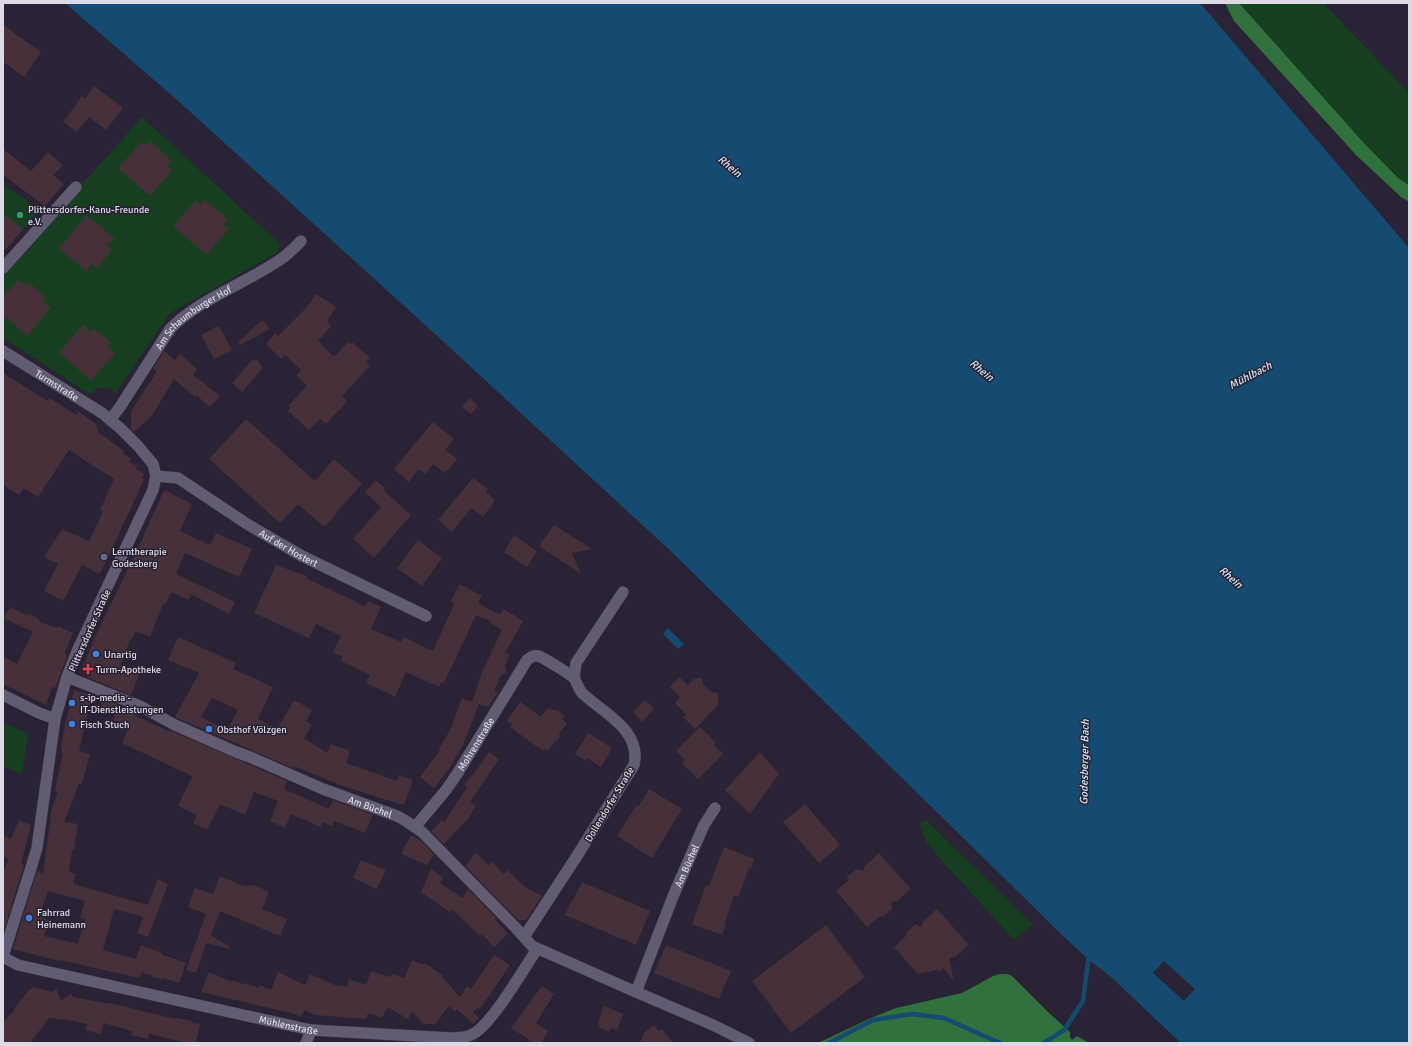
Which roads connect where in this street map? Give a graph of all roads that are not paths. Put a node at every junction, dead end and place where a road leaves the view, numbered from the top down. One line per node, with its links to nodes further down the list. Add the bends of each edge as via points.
1 (76, 187): 3 (street)
2 (301, 241): 5 (street, Am Schaumburger Hof, via 280,260 177,322)
3 (3, 268)
4 (3, 351): 5 (street, Turmstraße)
5 (110, 420): 6 (street, via 146,455 153,464)
6 (156, 476): 8 (street, Auf der Hostert, via 178,478 246,524 302,556); 10 (street, Plittersdorfer Straße, via 153,490)
7 (623, 592): 11 (street, via 576,663)
8 (426, 616)
9 (530, 658): 11 (street, Dollendorfer Straße, via 543,657); 15 (street, Mohrenstraße, via 446,790)
10 (67, 677): 13 (street, Plittersdorfer Straße); 15 (street, Am Büchel, via 140,706 236,752 391,814)
11 (574, 678): 16 (street, Dollendorfer Straße, via 582,692 627,730 634,747 635,759 631,771)
12 (3, 695): 13 (street)
13 (55, 718): 18 (street, Plittersdorfer Straße, via 37,848)
14 (715, 808): 19 (street, Am Büchel, via 704,825 674,894)
15 (415, 827): 16 (street, Am Büchel)
16 (524, 937): 17 (street, Am Büchel)
17 (537, 949): 19 (street, Am Büchel); 20 (street, Mühlenstraße, via 491,1018 472,1035 452,1038)
18 (3, 957): 20 (street, Mühlenstraße, via 18,965)
19 (636, 992): 21 (street, Am Büchel, via 713,1025)
20 (311, 1030): 22 (street)
21 (743, 1042)
22 (306, 1043)

